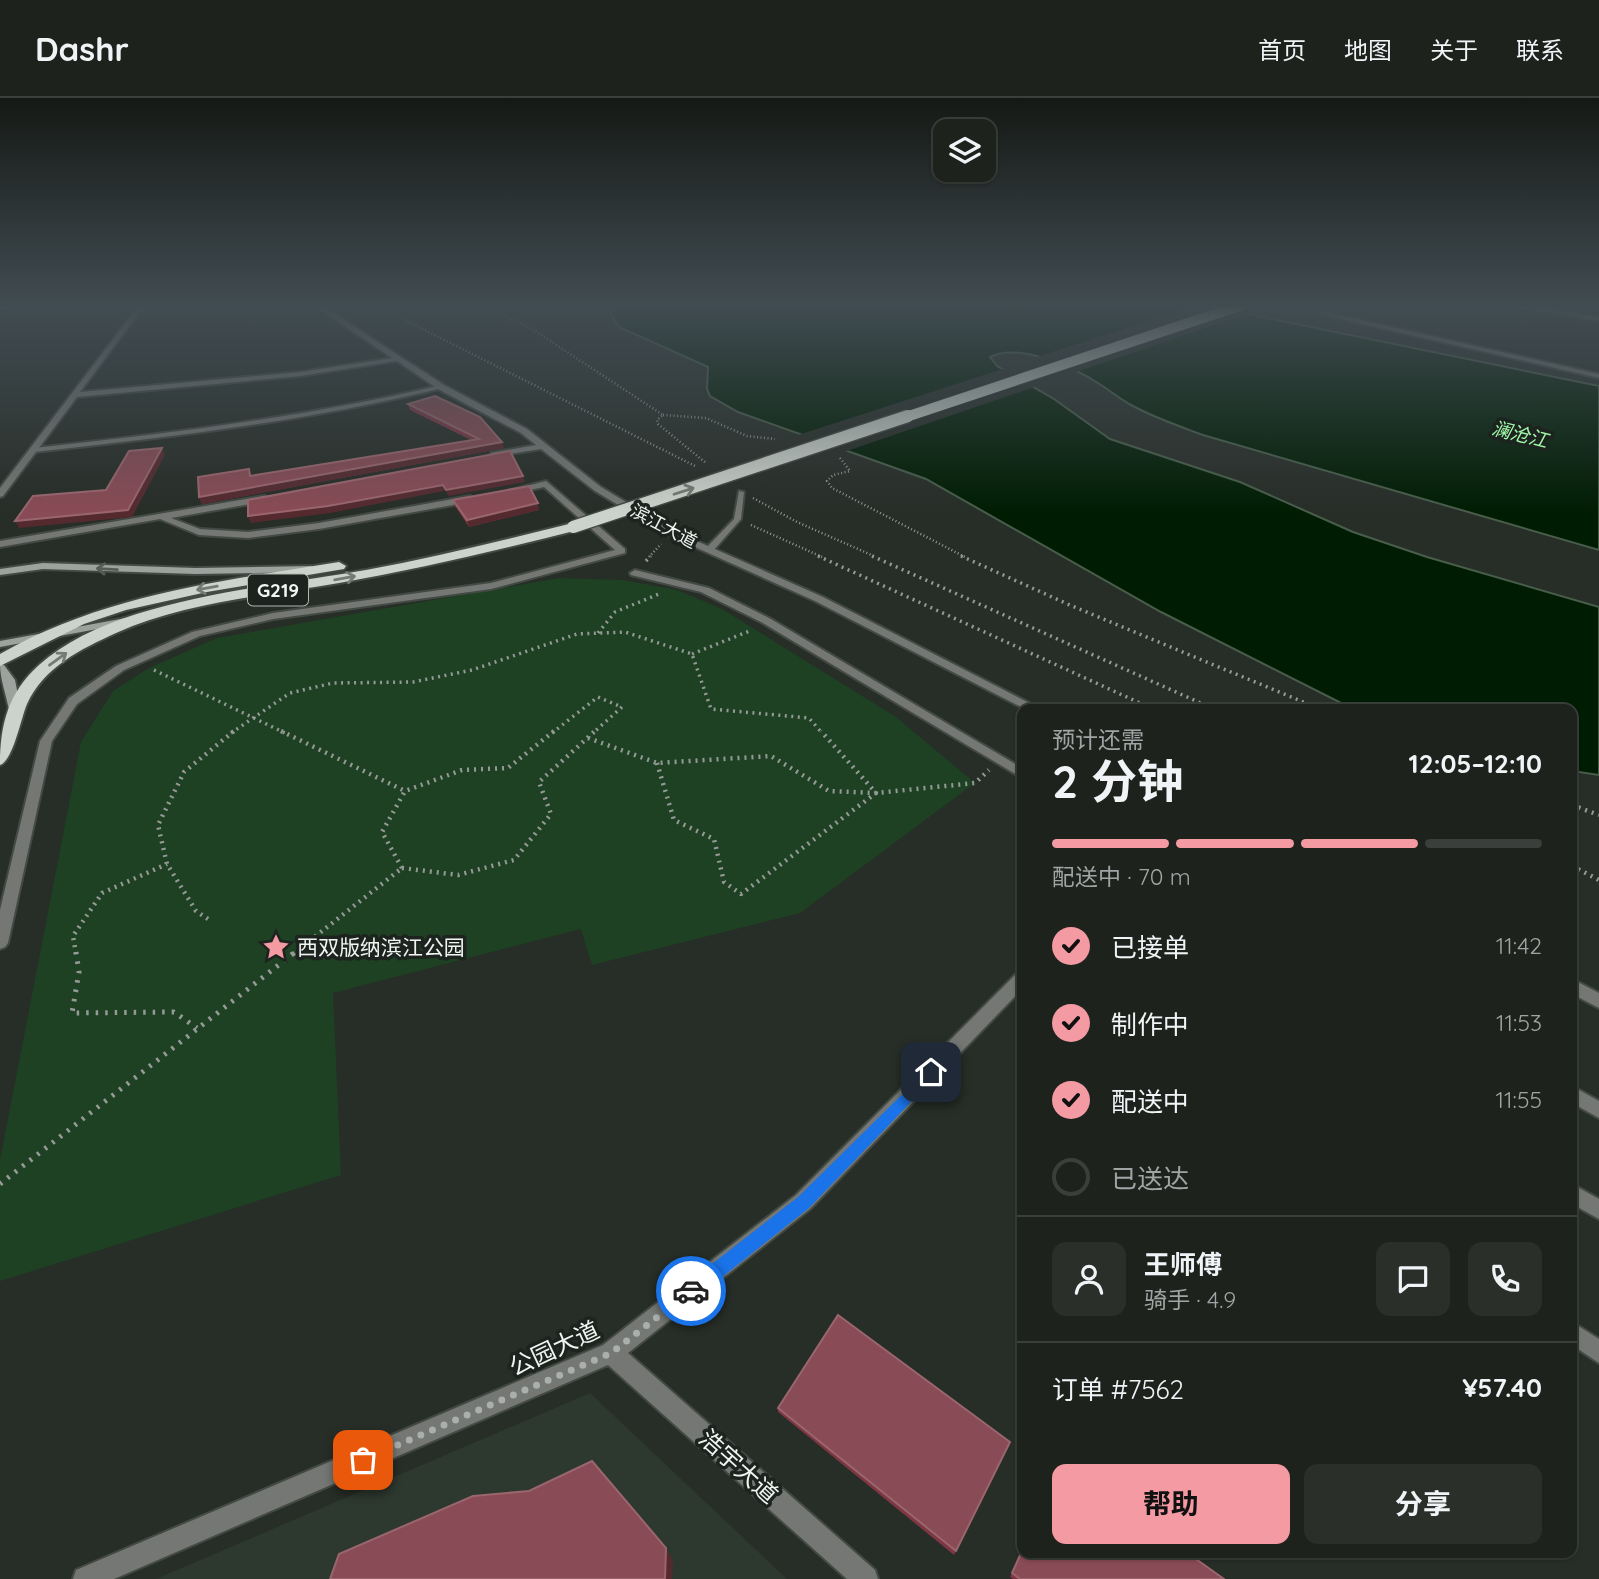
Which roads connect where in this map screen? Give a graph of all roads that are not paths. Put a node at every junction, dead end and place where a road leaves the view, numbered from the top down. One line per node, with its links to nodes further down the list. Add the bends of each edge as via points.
1 (91, 374): 7 (street)
2 (299, 374): 7 (street)
3 (421, 374): 6 (street, 滨江大道)
4 (1011, 374): 17 (highway, G219)
5 (1028, 374): 17 (highway, G219, one-way to 5, bridge)
6 (441, 387): 8 (street, 滨江大道); 9 (lane, via 388,401 199,432)
7 (76, 395): 9 (street)
8 (543, 446): 10 (street); 19 (street, 滨江大道, via 598,489 671,533)
9 (34, 450): 12 (street)
10 (489, 456)
11 (741, 492): 19 (lane, via 737,519)
12 (0, 494)
13 (493, 495): 32 (street, via 547,484 622,551 491,586 273,616 195,634 120,668 73,701 46,741)
14 (272, 497): 16 (street)
15 (480, 497): 16 (street, via 248,535 199,532)
16 (164, 518): 18 (street)
17 (567, 523): 20 (highway, G219); 23 (highway, G219, one-way to 17, via 407,567)
18 (0, 544)
19 (710, 549): 28 (street, 滨江大道)
20 (323, 569): 21 (main road, one-way to 21, via 43,566); 24 (highway, G219, one-way to 24, via 137,601)
21 (0, 572)
22 (635, 573): 31 (street, via 705,590 765,621)
23 (146, 616): 24 (main road); 29 (highway, G219, one-way to 23, via 33,680 63,654)
24 (35, 639): 25 (main road); 26 (highway, G219)
25 (0, 643)
26 (0, 661)
27 (0, 667): 29 (main road, via 9,680)
28 (1025, 704)
29 (15, 710): 30 (highway, G219)
30 (0, 759)
31 (1017, 771)
32 (0, 943)
33 (1017, 984): 42 (street, 公园大道, via 803,1202)
34 (1577, 989): 35 (street)
35 (1599, 1000)
36 (1577, 1097): 37 (street)
37 (1599, 1110)
38 (1577, 1196): 39 (street)
39 (1599, 1210)
40 (1577, 1337): 41 (street)
41 (1599, 1352)
42 (611, 1353): 43 (street, 公园大道); 44 (street, 浩宇大道)
43 (86, 1579)
44 (866, 1579)

